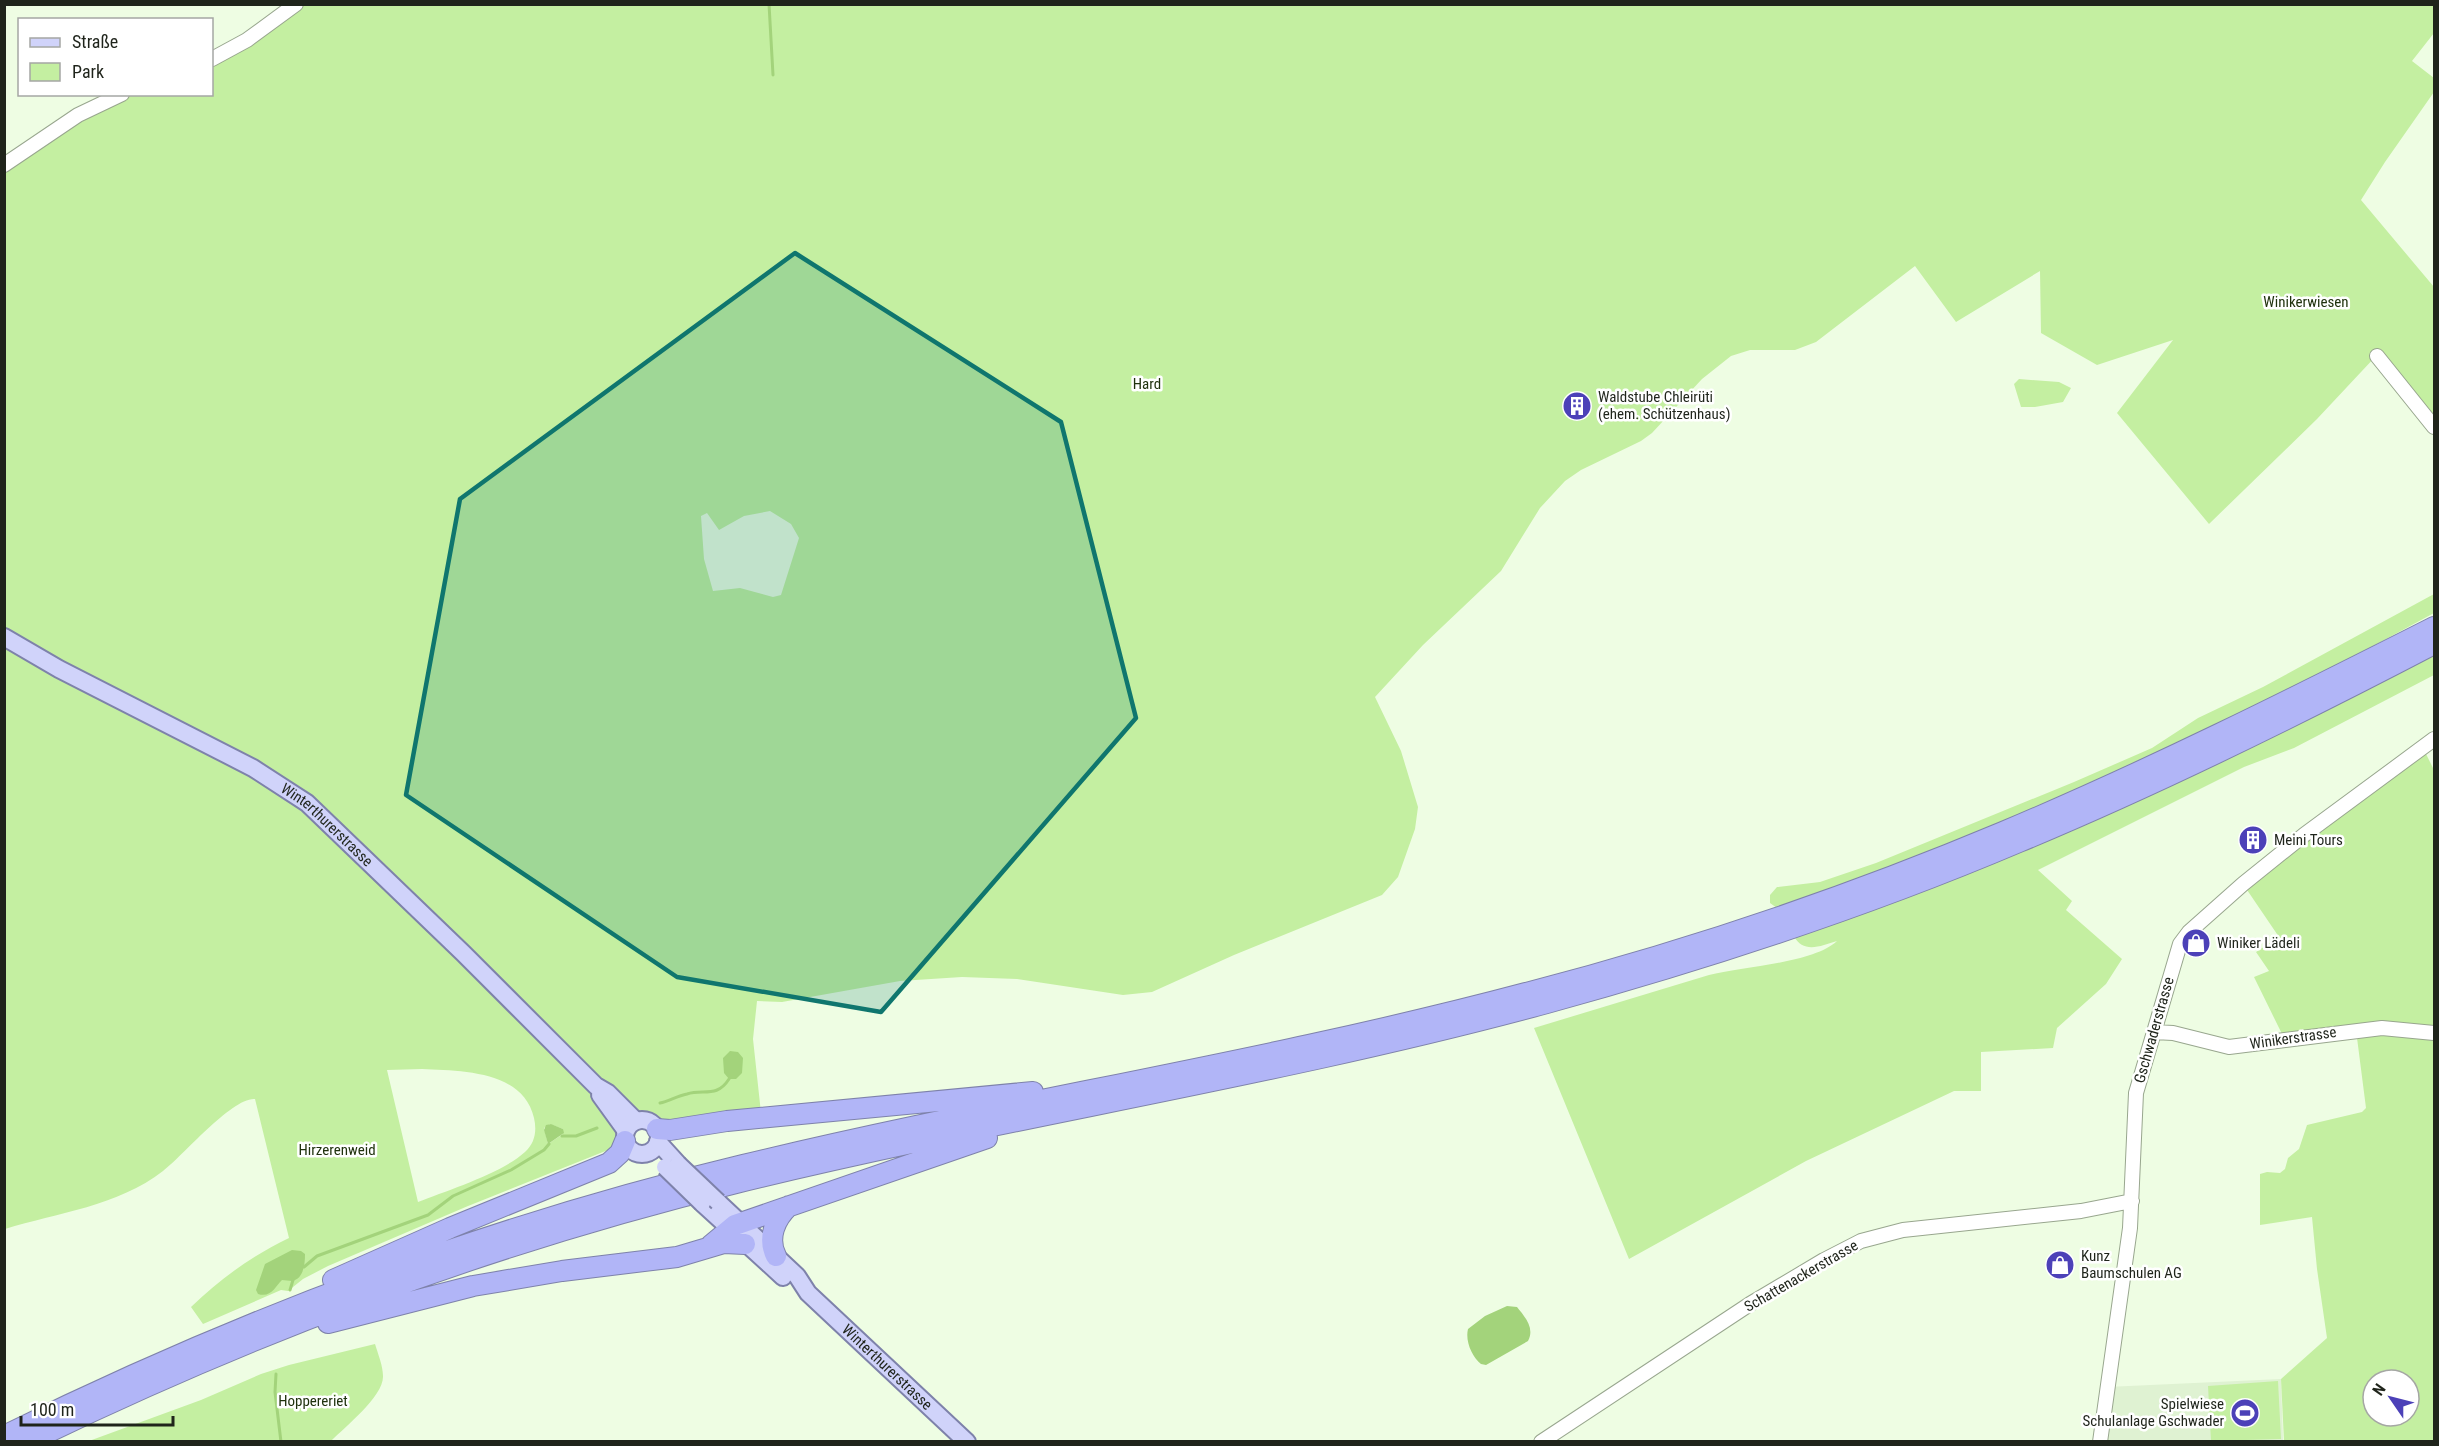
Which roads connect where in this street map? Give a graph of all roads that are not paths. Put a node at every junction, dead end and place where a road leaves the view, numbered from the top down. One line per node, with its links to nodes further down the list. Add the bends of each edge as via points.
1 (296, 4): 2 (street, via 247,40)
2 (213, 58)
3 (118, 96): 4 (street, via 78,115)
4 (4, 165)
5 (2377, 356): 6 (street)
6 (2434, 427)
7 (2434, 627): 13 (highway, via 2235,728 2118,782 1936,859 1772,919 1516,996 1370,1032)
8 (4, 637): 15 (main road, Winterthurerstrasse, via 290,790 323,817 596,1086 608,1093)
9 (2434, 644): 14 (highway, via 2139,790 2013,845 1795,927 1665,969 1469,1023)
10 (2434, 739): 11 (street, Gschwaderstrasse, via 2304,835 2189,932 2177,951)
11 (2154, 1032): 12 (street, Winikerstrasse, via 2229,1047 2382,1028); 17 (street, Gschwaderstrasse, via 2135,1100)
12 (2434, 1033)
13 (1119, 1085): 16 (highway, via 727,1122 666,1130); 24 (highway, via 830,1145 663,1185 364,1280)
14 (1076, 1108): 18 (highway); 25 (highway, via 774,1174 561,1231 361,1298)
15 (629, 1131): 16 (main road, Winterthurerstrasse, via 650,1122); 16 (main road, Winterthurerstrasse, via 634,1153); 24 (highway, via 620,1153 609,1163 360,1267)
16 (655, 1141): 19 (main road, Winterthurerstrasse, bridge, via 671,1166)
17 (2132, 1201): 29 (street, Schattenackerstrasse, via 2081,1211 1903,1230 1861,1241 1750,1304); 30 (street, Gschwaderstrasse)
18 (789, 1206): 19 (highway); 22 (highway, via 772,1234)
19 (736, 1226): 20 (main road, Winterthurerstrasse); 21 (highway); 22 (main road, Winterthurerstrasse)
20 (745, 1244): 21 (highway); 23 (main road, Winterthurerstrasse, via 790,1284)
21 (709, 1247): 25 (highway, via 677,1257 473,1286 345,1318)
22 (776, 1256): 23 (main road, Winterthurerstrasse)
23 (808, 1293): 28 (main road, Winterthurerstrasse)
24 (173, 1359): 26 (highway)
25 (205, 1360): 27 (highway)
26 (4, 1436)
27 (28, 1442)
28 (967, 1442)
29 (1541, 1442)
30 (2100, 1442)

